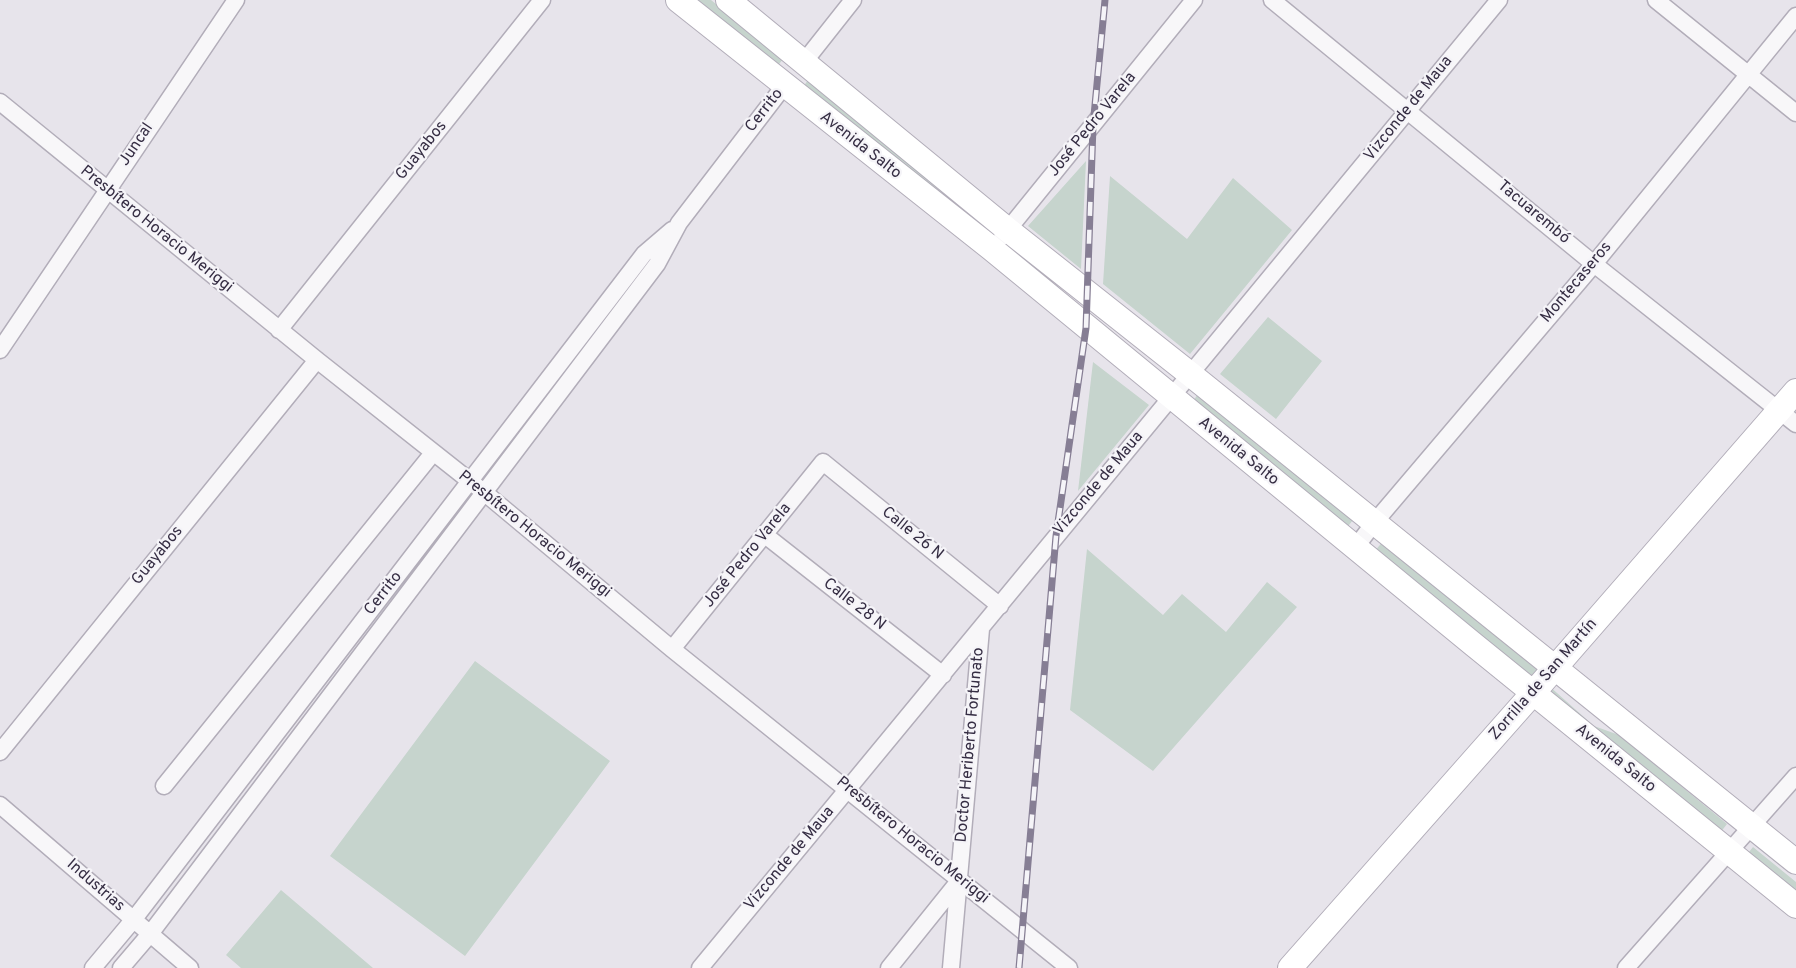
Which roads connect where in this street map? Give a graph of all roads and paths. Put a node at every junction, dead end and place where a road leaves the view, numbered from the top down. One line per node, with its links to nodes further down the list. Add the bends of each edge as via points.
1 (236, 0): 17 (street, Juncal)
2 (542, 0): 22 (street, Guayabos)
3 (678, 0): 13 (street, Avenida Salto)
4 (728, 0): 11 (street, Avenida Salto)
5 (853, 0): 11 (street, Cerrito)
6 (1194, 0): 19 (street, José Pedro Varela)
7 (1272, 0): 15 (street, Tacuarembó)
8 (1499, 0): 15 (street, Vizconde de Maua)
9 (1656, 0): 12 (street)
10 (1796, 16): 12 (street, Montecaseros)
11 (804, 62): 13 (street, Cerrito); 19 (street, Avenida Salto)
12 (1749, 76): 16 (street); 21 (street, Montecaseros)
13 (784, 86): 18 (street, Cerrito); 20 (street, Avenida Salto)
14 (0, 102): 17 (street, Presbítero Horacio Meriggi)
15 (1408, 110): 21 (street, Tacuarembó); 25 (street, Vizconde de Maua)
16 (1796, 113)
17 (107, 189): 22 (street, Presbítero Horacio Meriggi); 23 (street, Juncal)
18 (679, 223): 31 (street, Cerrito, via 644,254); 32 (street, Cerrito, via 657,264)
19 (1008, 231): 20 (street, José Pedro Varela); 25 (street, Avenida Salto)
20 (992, 249): 27 (street, Avenida Salto)
21 (1594, 264): 28 (street, Tacuarembó); 33 (street, Montecaseros)
22 (279, 330): 24 (street, Presbítero Horacio Meriggi)
23 (0, 350)
24 (317, 360): 29 (street, Presbítero Horacio Meriggi); 42 (street, Guayabos)
25 (1190, 374): 27 (street, Vizconde de Maua); 33 (street, Avenida Salto)
26 (1796, 391): 28 (street, Zorrilla de San Martín)
27 (1172, 398): 35 (street, Avenida Salto); 36 (street, Vizconde de Maua)
28 (1788, 418): 39 (street, Zorrilla de San Martín)
29 (434, 453): 31 (street, Presbítero Horacio Meriggi); 44 (street)
30 (823, 462): 34 (street, José Pedro Varela); 36 (street, Calle 26 N)
31 (470, 482): 32 (street, Presbítero Horacio Meriggi); 52 (street, Cerrito)
32 (484, 493): 38 (street, Presbítero Horacio Meriggi); 53 (street, Cerrito)
33 (1374, 523): 35 (street, Montecaseros); 39 (street, Avenida Salto)
34 (765, 535): 38 (street, José Pedro Varela); 40 (street, Calle 28 N)
35 (1355, 548): 41 (street, Avenida Salto)
36 (1000, 606): 37 (street, Vizconde de Maua)
37 (981, 629): 40 (street, Vizconde de Maua); 50 (street, Doctor Heriberto Fortunato)
38 (672, 649): 45 (street, Presbítero Horacio Meriggi)
39 (1556, 668): 41 (street, Zorrilla de San Martín); 47 (street, Avenida Salto)
40 (943, 675): 45 (street, Vizconde de Maua)
41 (1533, 693): 48 (street, Avenida Salto); 61 (street, Zorrilla de San Martín)
42 (0, 752)
43 (1796, 776): 47 (street)
44 (164, 786)
45 (848, 789): 50 (street, Presbítero Horacio Meriggi); 57 (street, Vizconde de Maua)
46 (0, 805): 52 (street, Industrias)
47 (1751, 826): 48 (street); 49 (street, Avenida Salto)
48 (1729, 851): 51 (street, Avenida Salto); 62 (street)
49 (1796, 862)
50 (960, 880): 58 (street); 59 (street, Doctor Heriberto Fortunato); 60 (street, Presbítero Horacio Meriggi)
51 (1796, 906)
52 (134, 920): 53 (street, Industrias); 54 (street, Cerrito)
53 (150, 934): 55 (street, Cerrito); 56 (street, Industrias)
54 (93, 968)
55 (121, 968)
56 (190, 968)
57 (700, 968)
58 (889, 968)
59 (951, 968)
60 (1069, 968)
61 (1290, 968)
62 (1626, 968)

